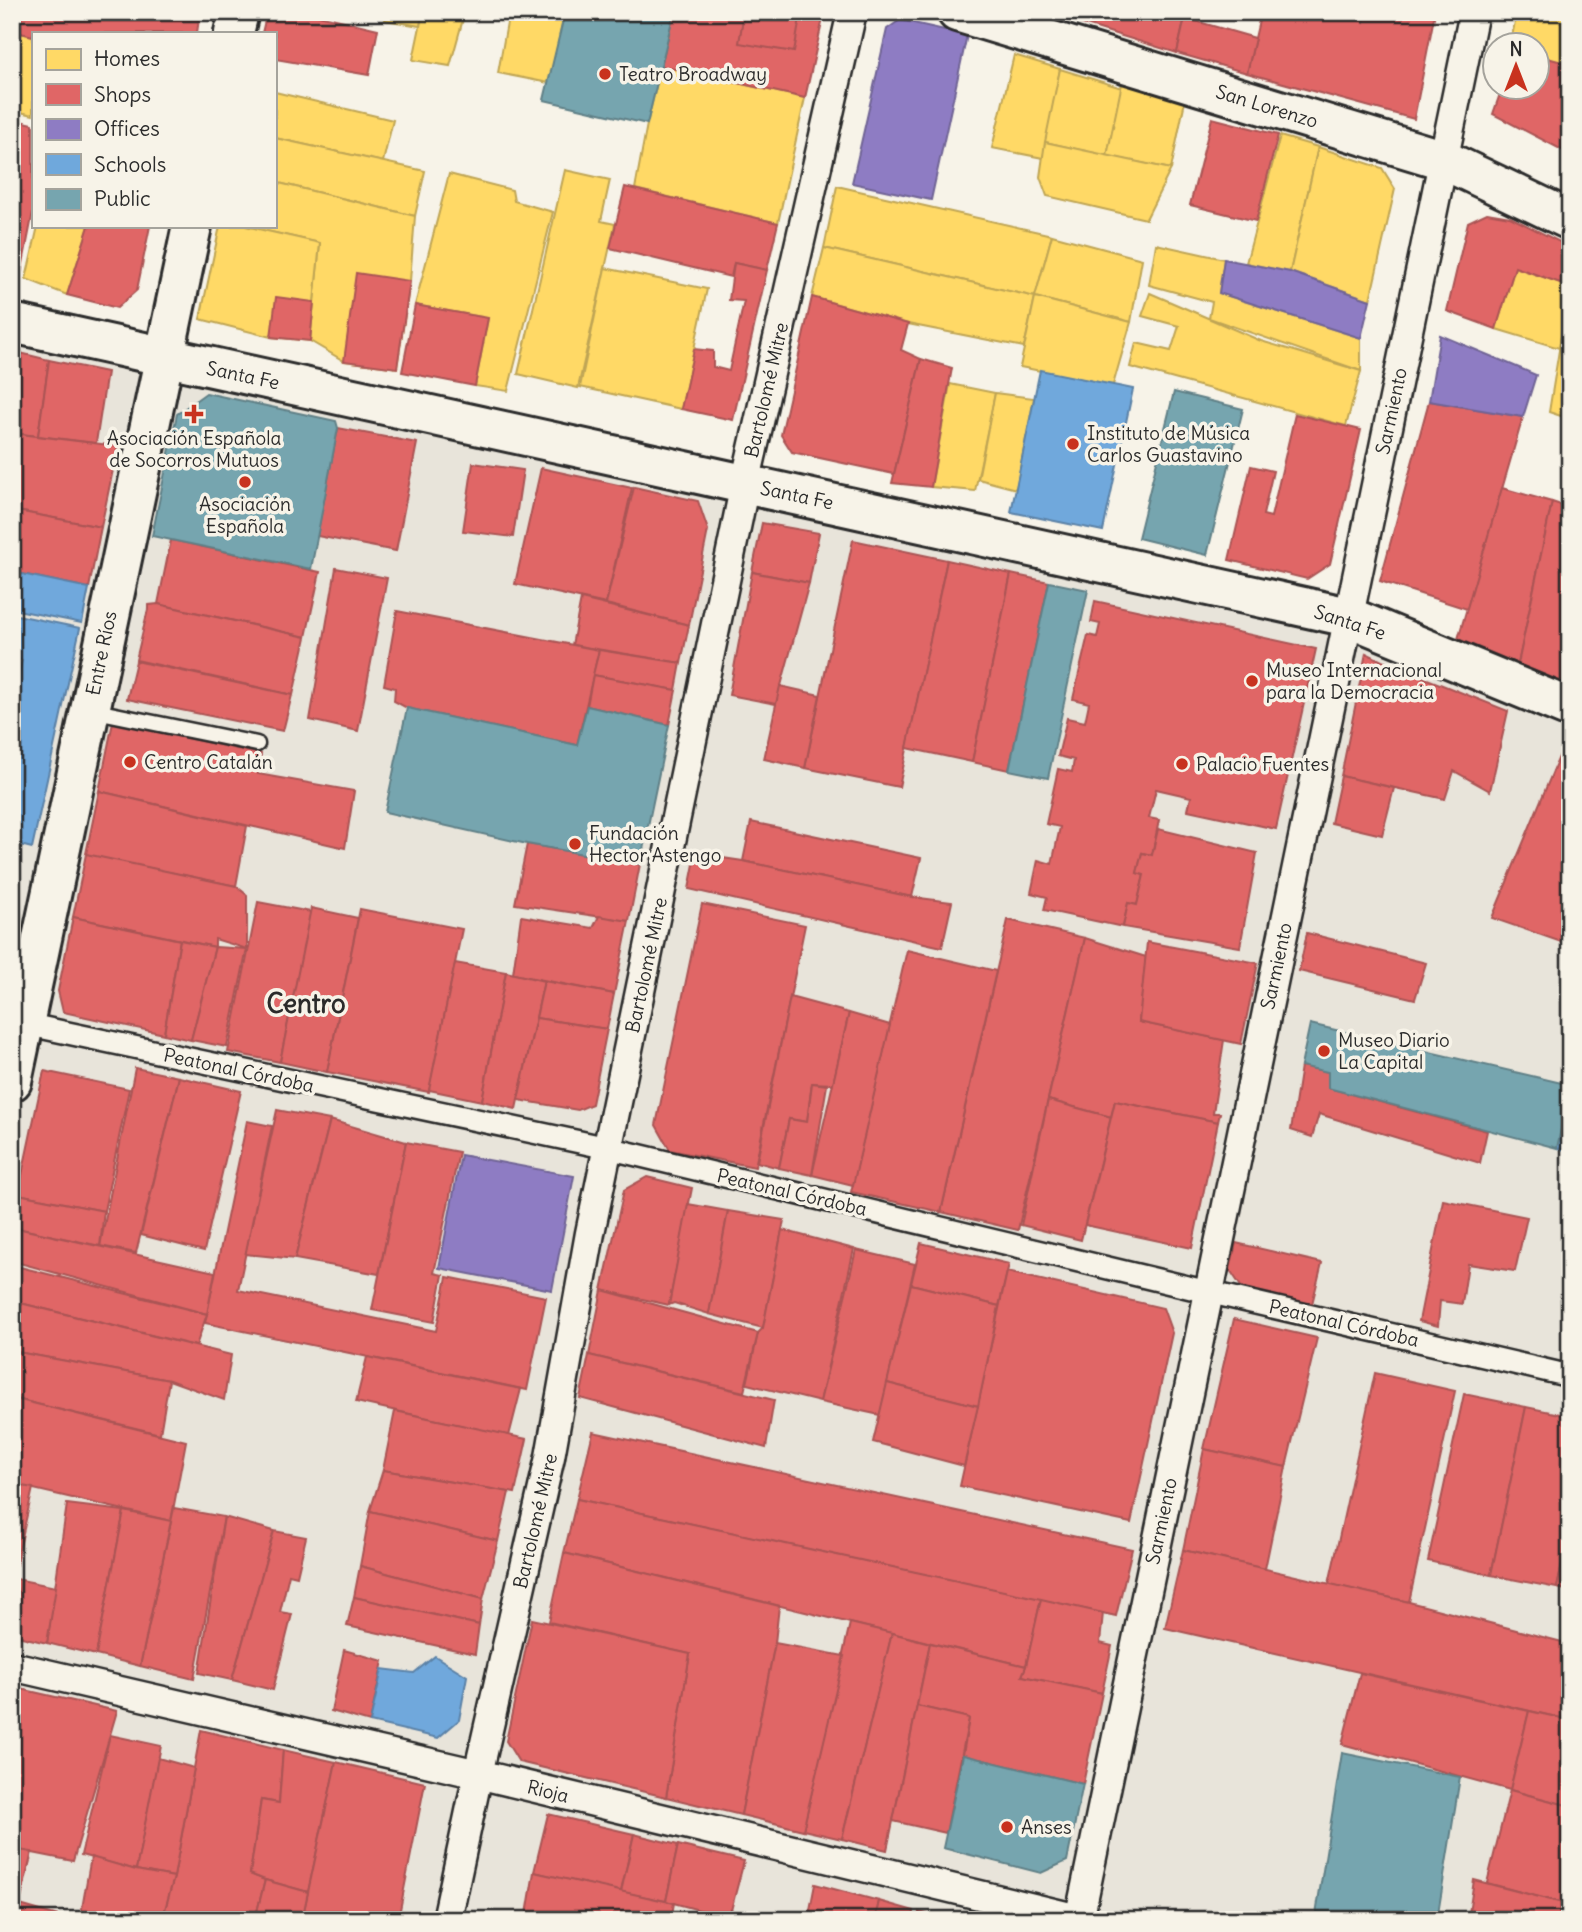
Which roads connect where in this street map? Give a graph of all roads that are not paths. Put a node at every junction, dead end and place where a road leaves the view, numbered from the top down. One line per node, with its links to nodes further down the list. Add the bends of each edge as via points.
1 (239, 12): 5 (main road)
2 (852, 12): 11 (street, Bartolomé Mitre)
3 (957, 12): 6 (main road, San Lorenzo)
4 (1474, 12): 6 (street, Sarmiento)
5 (234, 32)
6 (1444, 160): 7 (main road, San Lorenzo); 12 (street, Sarmiento)
7 (1570, 220)
8 (192, 228): 10 (main road, Entre Ríos)
9 (12, 323): 10 (main road, Santa Fe)
10 (163, 357): 11 (main road, Santa Fe); 14 (main road, Entre Ríos)
11 (745, 484): 12 (main road, Santa Fe); 18 (street, Bartolomé Mitre)
12 (1349, 617): 13 (main road, Santa Fe); 19 (street, Sarmiento)
13 (1570, 708)
14 (89, 710): 15 (lane); 16 (main road, Entre Ríos)
15 (257, 744)
16 (18, 1023): 17 (main road, Entre Ríos); 18 (street, Peatonal Córdoba)
17 (12, 1081)
18 (608, 1148): 19 (street, Peatonal Córdoba); 22 (street, Bartolomé Mitre, via 550,1457)
19 (1209, 1292): 20 (street, Peatonal Córdoba); 23 (street, Sarmiento)
20 (1570, 1376)
21 (12, 1666): 22 (street, Rioja)
22 (478, 1774): 23 (street, Rioja); 24 (street, Bartolomé Mitre)
23 (1080, 1919)
24 (447, 1920)

